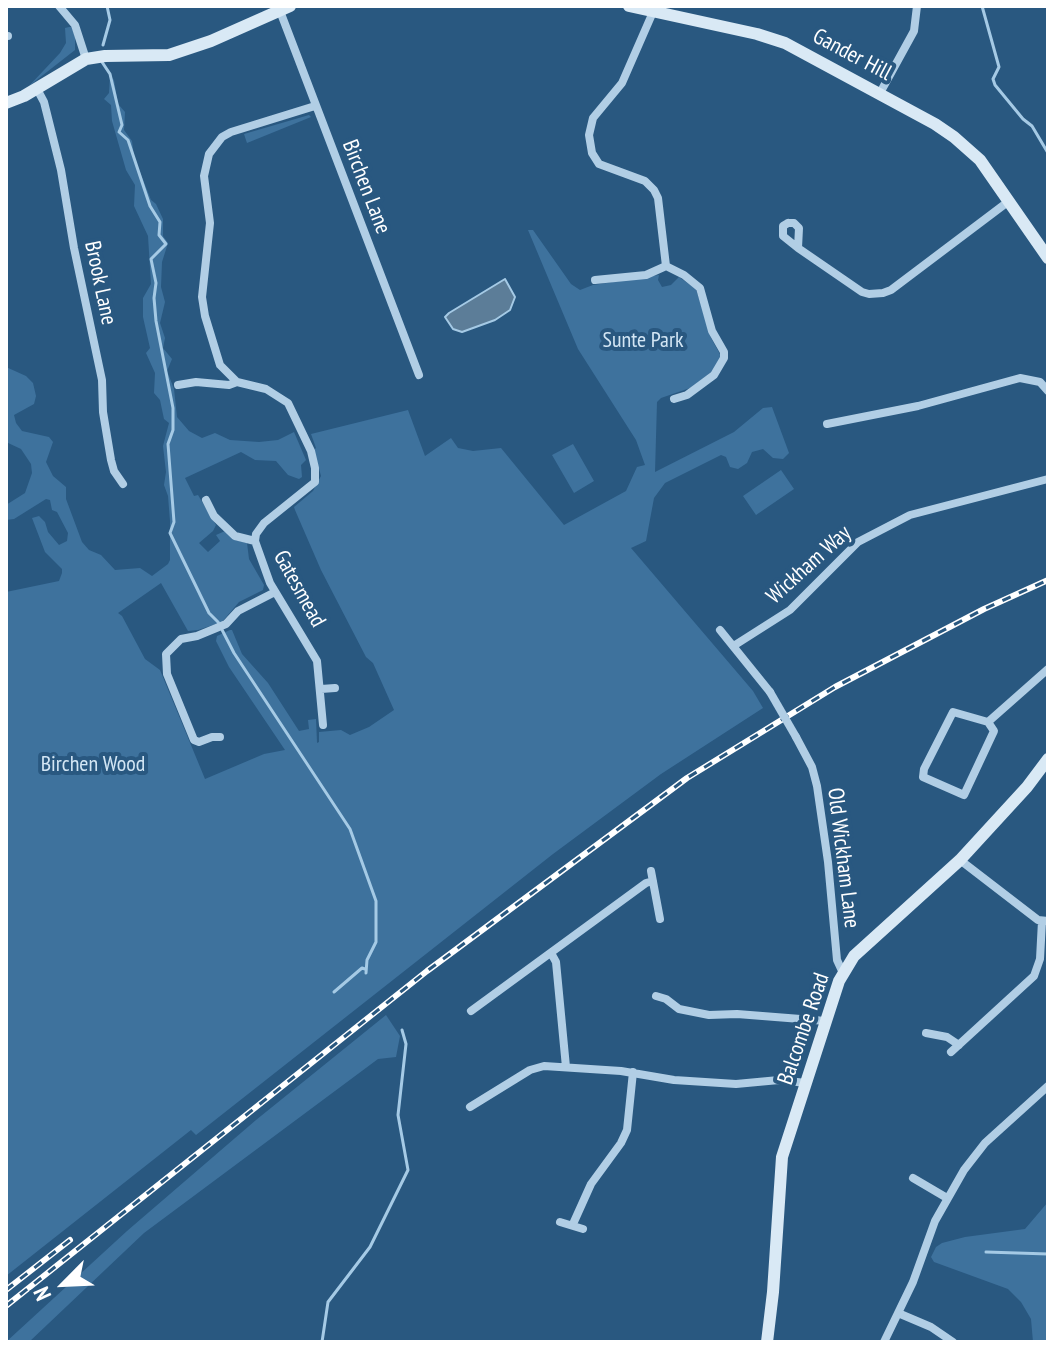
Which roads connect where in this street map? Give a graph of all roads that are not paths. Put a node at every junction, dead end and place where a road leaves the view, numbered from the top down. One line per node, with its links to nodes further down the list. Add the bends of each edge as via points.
1 (59, 6): 6 (street, via 75,25)
2 (629, 6): 5 (street, Gander Hill)
3 (917, 6): 8 (street, via 914,31)
4 (285, 9): 6 (street, via 169,55); 10 (street, Birchen Lane)
5 (653, 12): 8 (street, Gander Hill, via 785,43); 14 (street, via 622,83 593,118 589,135 599,164 645,181 654,190)
6 (86, 59): 7 (street)
7 (37, 89): 9 (street); 25 (street, Brook Lane, via 61,170 102,380 111,460)
8 (880, 93): 11 (street, Gander Hill, via 954,137 980,160)
9 (6, 103)
10 (315, 106): 16 (street, Gatesmead, via 231,132 209,154 204,176 210,223 202,297); 17 (street, Birchen Lane)
11 (1009, 201): 12 (street, via 883,293 862,292); 13 (street, Gander Hill)
12 (798, 248)
13 (1048, 258)
14 (666, 266): 15 (street, via 646,275); 22 (street, via 700,288 724,352 714,375)
15 (595, 280)
16 (220, 365): 18 (street); 19 (street, Gatesmead)
17 (419, 375)
18 (209, 382): 19 (street, Gatesmead); 20 (street, Gatesmead)
19 (237, 382): 27 (street, Gatesmead, via 266,389 288,403 304,433 316,476 310,487 260,527)
20 (178, 385)
21 (1048, 391): 23 (street, via 1040,382 1020,378)
22 (674, 399)
23 (827, 424)
24 (1048, 479): 30 (street, Wickham Way, via 910,515 858,542 790,610)
25 (123, 484)
26 (206, 500): 27 (street, via 235,536)
27 (255, 541): 28 (street, Gatesmead)
28 (275, 592): 33 (street, Gatesmead, via 313,651); 36 (street, via 238,611 226,624 181,639 164,660 194,740)
29 (720, 630): 30 (street, Old Wickham Lane)
30 (735, 645): 44 (street, Old Wickham Lane, bridge, via 770,692 812,767)
31 (1048, 669): 34 (street)
32 (335, 688): 33 (street)
33 (321, 689): 35 (street, Gatesmead)
34 (988, 722): 34 (street, via 994,731 964,795 923,777 953,712)
35 (323, 725)
36 (220, 737)
37 (1048, 759): 38 (street, Balcombe Road)
38 (960, 860): 42 (street); 44 (street, Balcombe Road, via 867,943)
39 (651, 871): 40 (street)
40 (653, 881): 41 (street); 43 (street)
41 (660, 919)
42 (1045, 921): 49 (street, via 1034,976)
43 (551, 953): 46 (street); 51 (street)
44 (843, 973): 47 (street, Balcombe Road)
45 (656, 996): 47 (street, via 679,1009 709,1015)
46 (471, 1011)
47 (826, 1021): 53 (street, Balcombe Road)
48 (926, 1033): 49 (street)
49 (959, 1045): 50 (street)
50 (951, 1052)
51 (566, 1067): 52 (street); 55 (street, via 530,1070)
52 (633, 1072): 53 (street, via 736,1084); 59 (street, via 627,1130 591,1184)
53 (806, 1083): 62 (street, Balcombe Road, via 780,1168)
54 (1048, 1086): 57 (street, via 985,1143)
55 (470, 1107)
56 (913, 1178): 57 (street)
57 (947, 1198): 61 (street)
58 (560, 1222): 59 (street)
59 (573, 1224): 60 (street)
60 (583, 1229)
61 (898, 1313): 63 (street); 64 (street)
62 (767, 1342)
63 (884, 1342)
64 (953, 1342)

